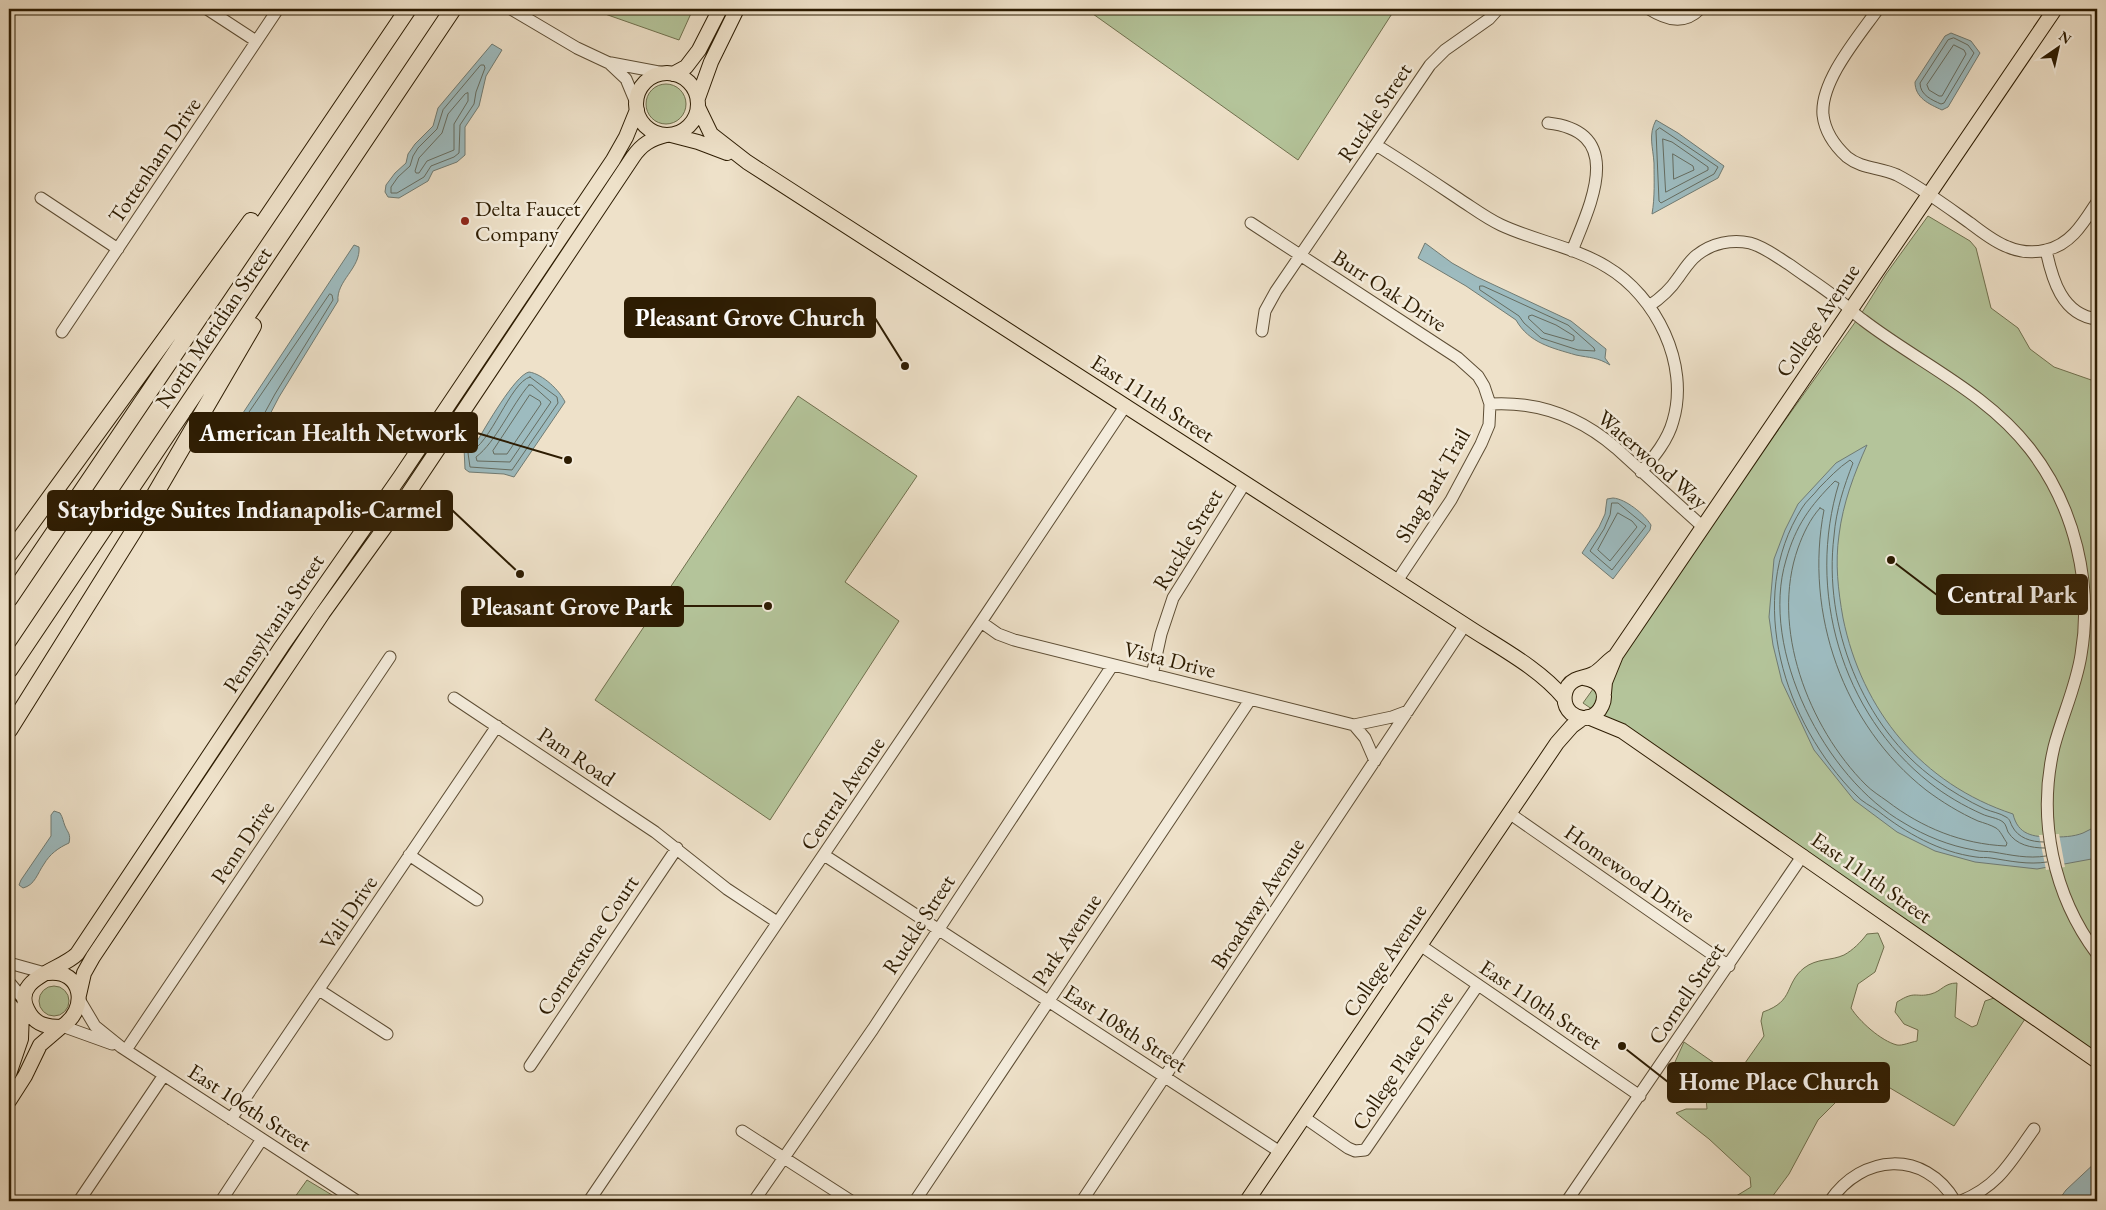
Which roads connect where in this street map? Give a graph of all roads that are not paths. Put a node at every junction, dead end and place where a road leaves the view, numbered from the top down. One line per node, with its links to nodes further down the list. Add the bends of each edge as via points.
1 (207, 9): 13 (street)
2 (278, 9): 13 (street, Tottenham Drive)
3 (408, 9): 16 (highway, North Meridian Street)
4 (453, 9): 22 (highway, North Meridian Street)
5 (511, 9): 14 (street)
6 (720, 9): 15 (main road, via 699,50 686,67)
7 (737, 9): 17 (main road, via 711,62)
8 (1498, 9): 21 (street, Ruckle Street, via 1439,55)
9 (1649, 9): 10 (street, via 1662,17 1678,20)
10 (1700, 9)
11 (2055, 9): 24 (main road, College Avenue)
12 (1874, 10): 24 (street, via 1828,84 1823,102 1828,134 1849,159 1896,175)
13 (256, 41): 28 (street, Tottenham Drive)
14 (609, 63): 15 (street); 18 (street, via 626,79)
15 (668, 74): 17 (main road, via 689,82); 18 (main road, via 648,80 642,87)
16 (350, 96): 42 (highway, via 263,205); 44 (highway, North Meridian Street)
17 (698, 102): 20 (main road, via 690,126); 23 (main road, East 111th Street, via 711,134)
18 (636, 106): 20 (main road, via 647,127); 78 (main road, Pennsylvania Street, via 626,137 613,160 400,477 276,654 83,946 69,961)
19 (1548, 123): 30 (street, via 1569,128 1584,138 1596,162 1595,189)
20 (668, 135): 23 (main road, East 111th Street, via 706,144); 82 (main road, Pennsylvania Street, via 644,144 633,157 93,956 82,977)
21 (1376, 145): 30 (street, via 1489,219); 31 (street, Ruckle Street)
22 (351, 162): 50 (highway, North Meridian Street); 62 (highway, via 133,532)
23 (747, 162): 38 (main road, East 111th Street)
24 (1928, 194): 29 (street, via 1999,243 2018,250); 33 (main road, College Avenue)
25 (41, 198): 28 (street)
26 (2097, 202): 29 (street, via 2075,234)
27 (1251, 223): 31 (street, Burr Oak Drive)
28 (118, 249): 36 (street, Tottenham Drive)
29 (2046, 250): 34 (street, via 2053,279 2061,295 2076,310)
30 (1572, 252): 32 (street, via 1615,272)
31 (1301, 255): 35 (street, Ruckle Street, via 1269,302); 37 (street, Burr Oak Drive, via 1469,366 1484,386)
32 (1649, 306): 33 (street, via 1664,296 1697,254 1712,246 1734,242 1750,243 1766,250); 39 (street, via 1659,322 1674,363 1678,398 1670,431)
33 (1850, 309): 41 (main road, College Avenue); 75 (street, via 1998,415 2036,457 2063,506 2080,562 2084,625 2077,678 2052,756 2047,810 2050,845 2061,885 2075,919)
34 (2097, 319)
35 (1262, 331)
36 (62, 332)
37 (1490, 404): 39 (street, Waterwood Way, via 1547,409 1576,420 1602,436); 43 (street, Shag Bark Trail, via 1489,425 1482,444 1435,528)
38 (1126, 405): 40 (main road, East 111th Street); 45 (street, Central Avenue)
39 (1641, 472): 41 (street, Waterwood Way)
40 (1245, 483): 43 (main road, East 111th Street); 52 (street, Ruckle Street, via 1173,598)
41 (1703, 527): 47 (main road, College Avenue)
42 (9, 554)
43 (1397, 581): 46 (main road, East 111th Street)
44 (9, 599)
45 (981, 622): 49 (street, Vista Drive, via 1007,638); 69 (street, Central Avenue)
46 (1465, 625): 51 (main road, East 111th Street); 58 (street, Broadway Avenue)
47 (1616, 655): 53 (main road, College Avenue, via 1601,669); 54 (main road, College Avenue, via 1605,682)
48 (390, 657): 89 (street, Penn Drive)
49 (1112, 666): 52 (street, Vista Drive); 73 (street, Ruckle Street)
50 (9, 670)
51 (1536, 672): 53 (main road, East 111th Street); 57 (main road, East 111th Street, via 1553,685)
52 (1152, 675): 56 (street, Vista Drive)
53 (1581, 678): 54 (main road, via 1596,682); 57 (main road, via 1568,686)
54 (1604, 696): 59 (main road, via 1599,711); 63 (main road, East 111th Street, via 1608,711)
55 (454, 698): 61 (street, Pam Road)
56 (1250, 700): 60 (street, Vista Drive); 83 (street, Park Avenue)
57 (1565, 701): 59 (main road, via 1572,714); 64 (main road, College Avenue)
58 (1408, 711): 60 (street, Vista Drive); 65 (street, Broadway Avenue)
59 (1586, 718): 63 (main road, East 111th Street); 64 (main road, College Avenue, via 1572,726)
60 (1354, 725): 65 (street, via 1365,738)
61 (497, 726): 67 (street, Pam Road); 68 (street, Vali Drive)
62 (9, 730)
63 (1622, 730): 70 (main road, East 111th Street)
64 (1557, 743): 66 (main road, College Avenue)
65 (1375, 761): 94 (street, Broadway Avenue)
66 (1509, 813): 74 (main road, College Avenue); 77 (street, Homewood Drive)
67 (677, 848): 72 (street, Pam Road, via 727,889); 91 (street, Cornerstone Court)
68 (410, 855): 71 (street); 81 (street, Vali Drive)
69 (824, 855): 72 (street, Central Avenue); 73 (street, East 108th Street)
70 (1803, 855): 77 (street, Cornell Street); 90 (main road, East 111th Street)
71 (477, 900)
72 (777, 922): 107 (street, Central Avenue)
73 (938, 929): 83 (street, East 108th Street); 103 (street, Ruckle Street)
74 (1420, 945): 80 (street, East 110th Street); 97 (main road, College Avenue)
75 (2097, 954)
76 (9, 963): 78 (street)
77 (1729, 966): 95 (street, Cornell Street)
78 (46, 973): 82 (main road, via 66,976 74,983); 84 (main road, via 31,982)
79 (9, 982): 84 (street)
80 (1478, 985): 95 (street, East 110th Street); 97 (street, College Place Drive, via 1365,1150 1348,1148)
81 (319, 990): 88 (street); 98 (street, Vali Drive)
82 (79, 997): 87 (main road, via 76,1014); 89 (street, East 106th Street, via 95,1026)
83 (1049, 1001): 94 (street, East 108th Street); 110 (street, Park Avenue)
84 (25, 1002): 86 (main road); 87 (main road, via 37,1022)
85 (9, 1004): 86 (main road)
86 (22, 1020): 92 (main road, via 21,1039)
87 (61, 1026): 89 (street, East 106th Street); 96 (main road, via 40,1045)
88 (387, 1034)
89 (124, 1048): 93 (street, East 106th Street)
90 (2097, 1061)
91 (530, 1066)
92 (9, 1074)
93 (164, 1075): 98 (street, East 106th Street); 104 (street)
94 (1166, 1078): 102 (street, East 108th Street); 111 (street, Broadway Avenue)
95 (1640, 1096): 113 (street, Cornell Street)
96 (9, 1102)
97 (1305, 1118): 102 (main road, College Avenue)
98 (231, 1119): 101 (street, East 106th Street)
99 (2034, 1128): 116 (street, via 1999,1177 1988,1187)
100 (742, 1131): 103 (street)
101 (262, 1139): 105 (street); 106 (street, East 106th Street)
102 (1280, 1152): 112 (main road, College Avenue)
103 (784, 1158): 108 (street, Ruckle Street); 109 (street)
104 (79, 1201)
105 (221, 1201)
106 (357, 1201)
107 (589, 1201)
108 (754, 1201)
109 (851, 1201)
110 (915, 1201)
111 (1082, 1201)
112 (1247, 1201)
113 (1567, 1201)
114 (1830, 1201): 115 (street, via 1849,1179 1864,1170 1889,1163 1922,1170 1940,1182)
115 (1955, 1201)
116 (1961, 1201)

